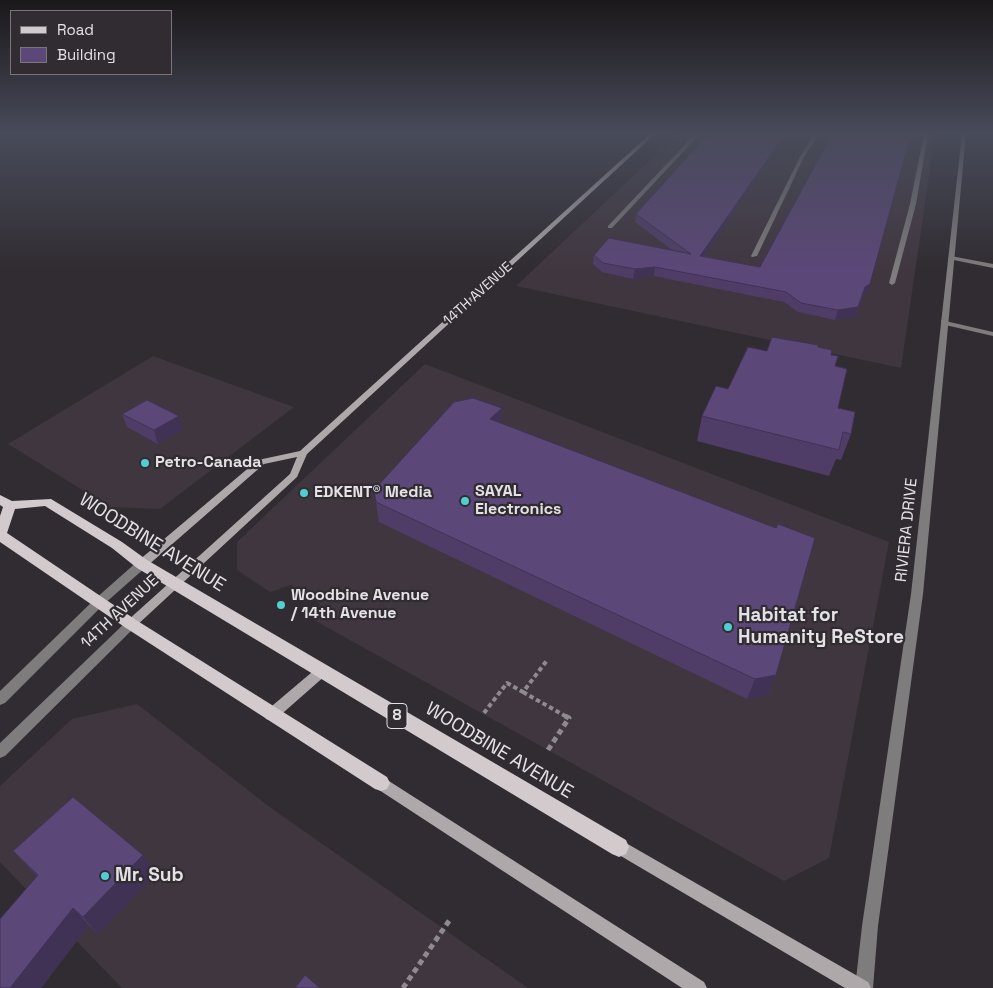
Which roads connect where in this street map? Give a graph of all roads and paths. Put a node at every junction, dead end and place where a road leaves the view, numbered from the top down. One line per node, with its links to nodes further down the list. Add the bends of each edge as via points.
1 (602, 180): 13 (main road, 14TH AVENUE)
2 (654, 180): 6 (street)
3 (791, 180): 7 (street)
4 (917, 180): 10 (street)
5 (959, 180): 8 (street, RIVIERA DRIVE)
6 (610, 227)
7 (754, 256)
8 (951, 258): 9 (street); 11 (street, RIVIERA DRIVE)
9 (993, 266)
10 (892, 283)
11 (944, 322): 12 (street); 33 (street, RIVIERA DRIVE, via 917,594)
12 (993, 334)
13 (303, 453): 16 (main road, 14TH AVENUE, via 261,462); 17 (main road, 14TH AVENUE, via 294,474)
14 (5, 502): 15 (main road, WOODBINE AVENUE / 8); 16 (main road, WOODBINE AVENUE / 8, via 47,502)
15 (0, 535): 18 (main road, WOODBINE AVENUE / 8)
16 (142, 564): 17 (main road, WOODBINE AVENUE / 8); 18 (street, 14TH AVENUE)
17 (176, 584): 19 (main road, 14TH AVENUE); 21 (main road, WOODBINE AVENUE / 8)
18 (99, 602): 19 (main road, WOODBINE AVENUE / 8); 23 (street, 14TH AVENUE)
19 (131, 624): 25 (main road, WOODBINE AVENUE / 8); 27 (street, 14TH AVENUE)
20 (548, 660): 22 (path)
21 (322, 671): 25 (main road); 29 (main road, WOODBINE AVENUE / 8)
22 (523, 692): 24 (path, via 507,683); 26 (path, via 570,718)
23 (0, 699)
24 (484, 713)
25 (271, 715): 28 (main road, WOODBINE AVENUE / 8)
26 (548, 750)
27 (0, 752)
28 (381, 783): 32 (main road, WOODBINE AVENUE / 8)
29 (619, 847): 33 (main road, WOODBINE AVENUE / 8)
30 (451, 918): 31 (path)
31 (402, 988)
32 (698, 988)
33 (863, 988)

